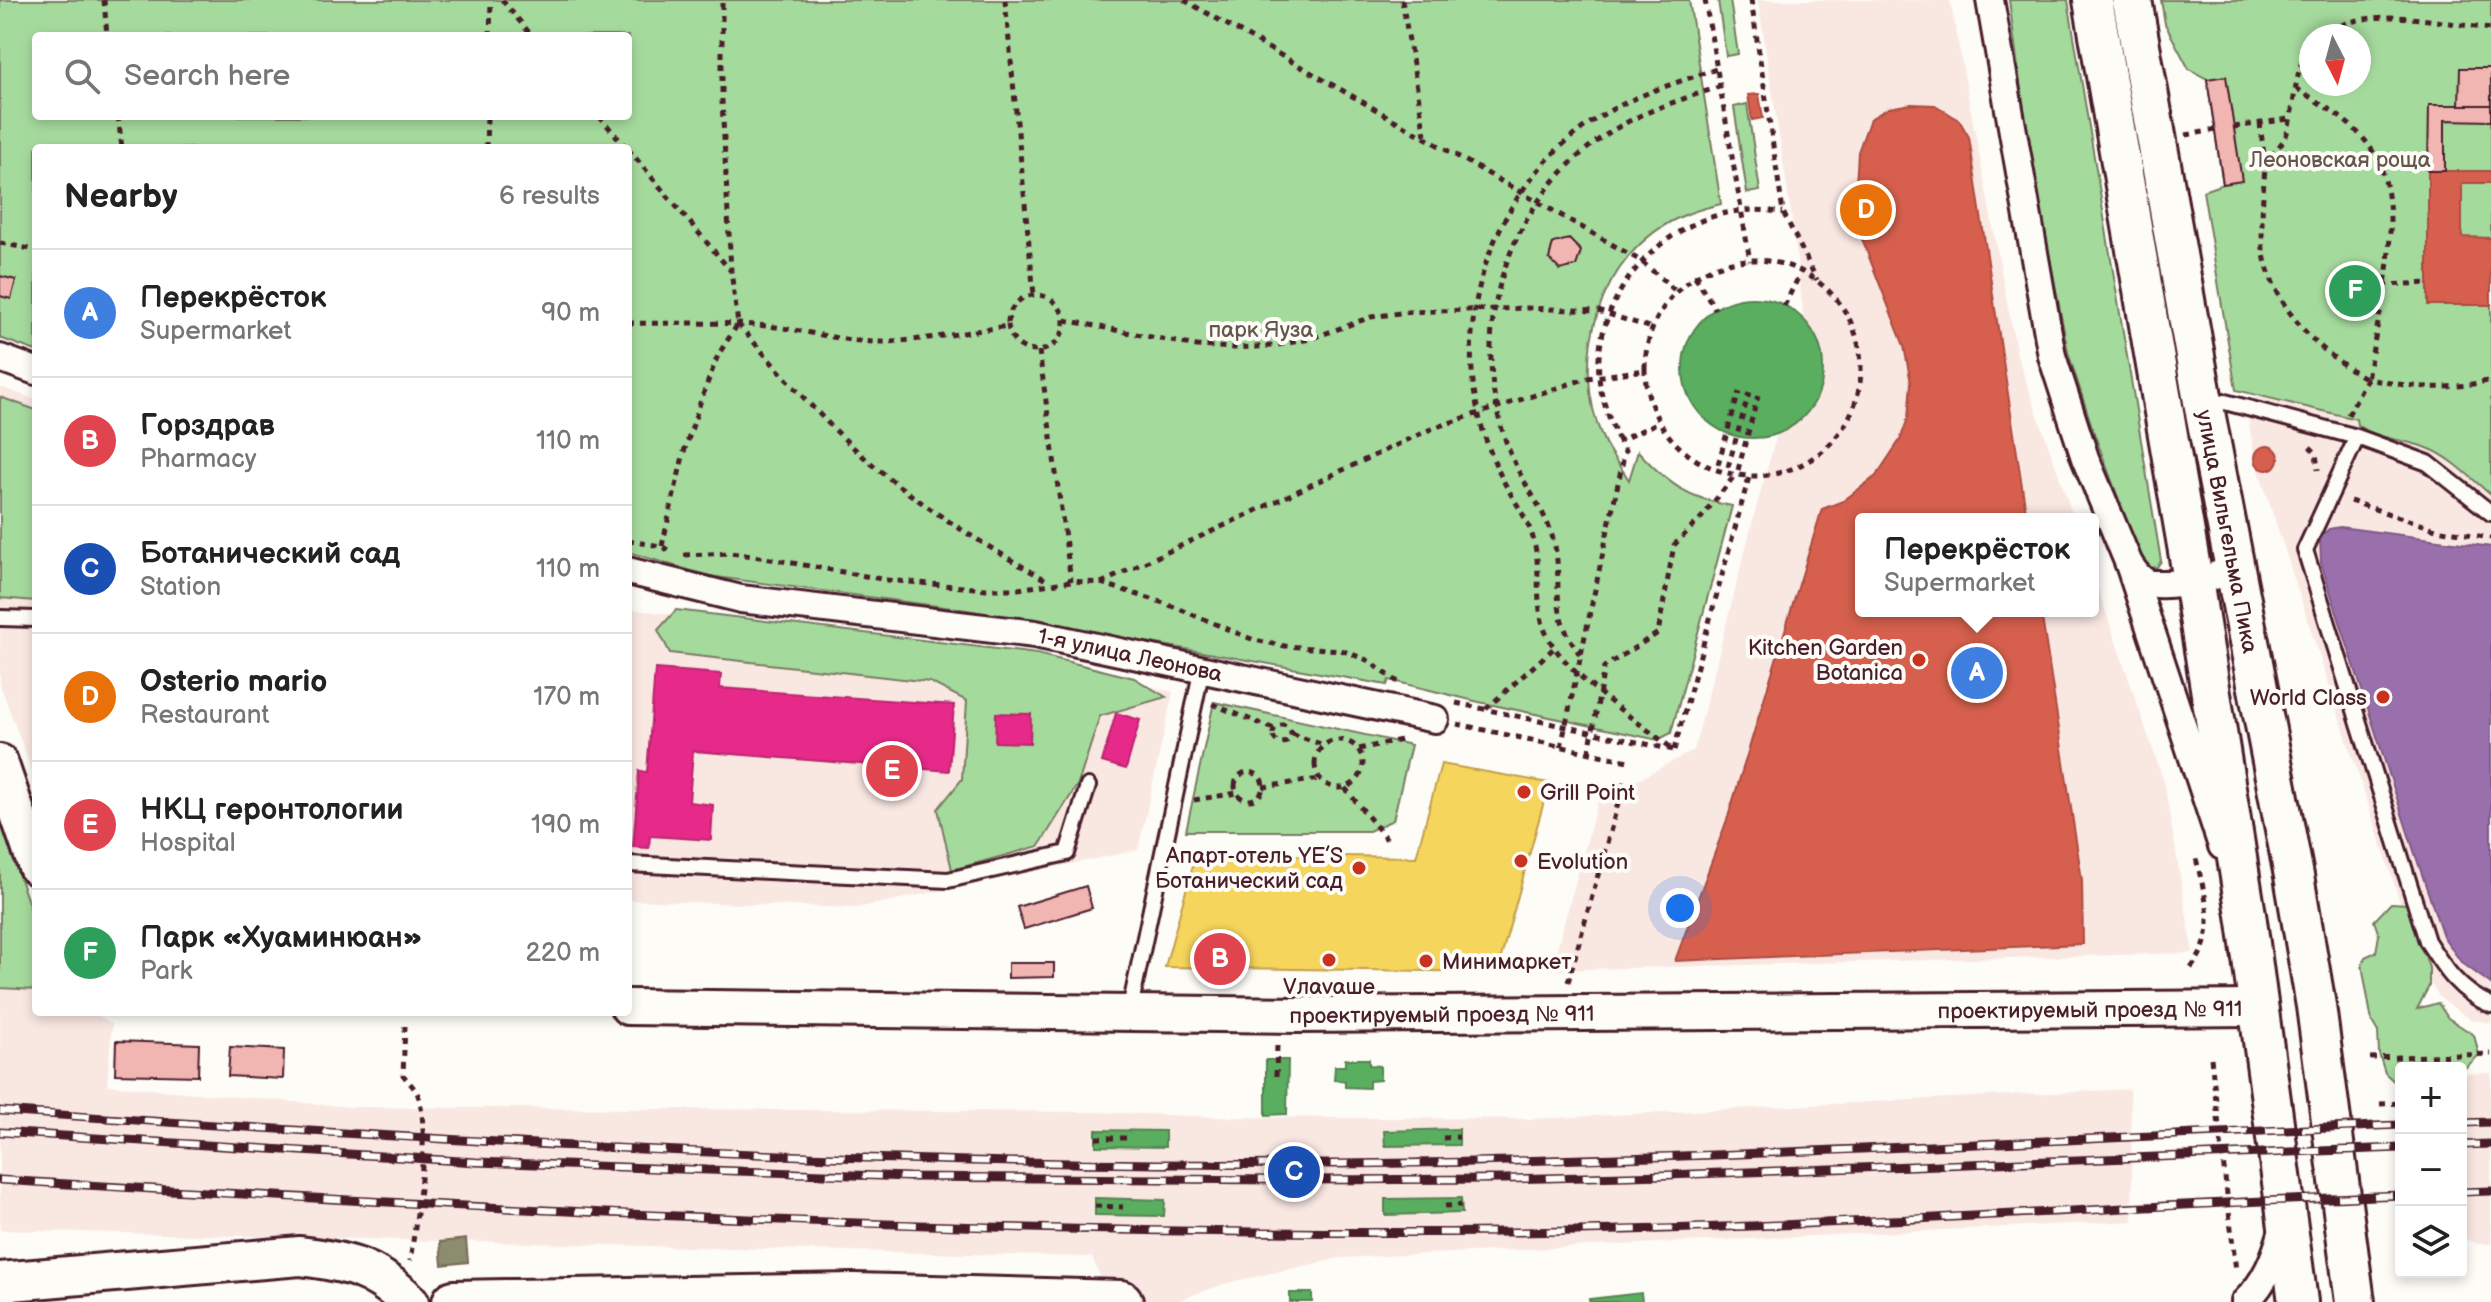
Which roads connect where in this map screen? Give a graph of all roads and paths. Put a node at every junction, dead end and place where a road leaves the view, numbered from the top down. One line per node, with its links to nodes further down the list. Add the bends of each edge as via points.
1 (104, 0): 17 (path)
2 (491, 0): 18 (path)
3 (502, 0): 19 (path)
4 (722, 0): 46 (path)
5 (1005, 0): 53 (path)
6 (1184, 0): 31 (path)
7 (1402, 0): 31 (path)
8 (1705, 0): 20 (path)
9 (1751, 0): 41 (path)
10 (1990, 0): 15 (street)
11 (1997, 0): 15 (street)
12 (2093, 0): 95 (main road, улица Вильгельма Пика)
13 (2132, 0): 75 (main road, улица Вильгельма Пика)
14 (2346, 24): 16 (path, via 2366,17)
15 (1996, 29): 93 (street, via 2052,356 2085,458)
16 (2491, 29)
17 (107, 32)
18 (490, 32)
19 (529, 32)
20 (1716, 69): 22 (path); 38 (path, via 1614,108 1555,152)
21 (2299, 75): 23 (path)
22 (1719, 87): 39 (path, via 1622,124 1559,173); 40 (path)
23 (2296, 88): 24 (path); 51 (path, via 2342,118 2372,149 2386,182 2392,235)
24 (2289, 119): 28 (path); 37 (path, via 2287,134)
25 (118, 120): 33 (path)
26 (487, 120): 34 (path)
27 (602, 120): 35 (path)
28 (2260, 123): 29 (path); 37 (path)
29 (2234, 127)
30 (2215, 130): 32 (path)
31 (1425, 136): 38 (path)
32 (2177, 136)
33 (122, 144)
34 (486, 144)
35 (623, 144)
36 (632, 155): 46 (path)
37 (2266, 165): 69 (path, via 2264,254 2280,296 2301,329 2340,365)
38 (1521, 191): 39 (path); 55 (path, via 1494,242)
39 (1537, 200): 44 (path); 56 (path, via 1510,249)
40 (1740, 211): 41 (path); 44 (path, via 1681,231); 45 (path)
41 (1783, 212): 49 (path)
42 (0, 244): 43 (path)
43 (32, 249)
44 (1641, 261): 52 (path); 58 (path)
45 (1750, 261): 47 (path); 48 (path)
46 (731, 271): 61 (path)
47 (1801, 272): 49 (path); 54 (path)
48 (1695, 276): 52 (path); 57 (path)
49 (1818, 282): 85 (path, via 1846,313 1855,333 1861,372 1858,395 1841,431 1818,454 1791,470)
50 (2428, 283): 51 (path)
51 (2383, 285): 69 (path)
52 (1677, 292): 63 (path)
53 (1034, 295): 59 (path, via 1048,297); 62 (path, via 1010,311)
54 (1784, 306)
55 (1473, 309): 56 (path); 59 (path, via 1371,317 1310,339 1235,348 1197,346); 76 (path)
56 (1494, 309): 58 (path); 74 (path)
57 (1715, 309)
58 (1609, 313): 63 (path); 68 (path)
59 (1065, 320): 64 (path, via 1053,346)
60 (632, 323): 61 (path)
61 (738, 324): 62 (path, via 884,342); 90 (path, via 718,355 701,400); 97 (path, via 814,409 876,467 924,505)
62 (1008, 326): 64 (path, via 1025,349)
63 (1652, 328): 67 (path)
64 (1039, 351): 96 (path)
65 (0, 358): 66 (street)
66 (32, 370)
67 (1645, 370): 68 (path); 77 (path, via 1645,386)
68 (1599, 376): 74 (path); 80 (path)
69 (2367, 379): 70 (path, via 2415,388 2458,388); 78 (path)
70 (2491, 380)
71 (1739, 392): 82 (path)
72 (1749, 393): 83 (path)
73 (1758, 396): 84 (path)
74 (1496, 407): 76 (path); 102 (path, via 1517,468 1553,538 1561,621)
75 (2204, 407): 78 (lane, via 2225,402); 91 (main road, улица Вильгельма Пика)
76 (1478, 412): 98 (path, via 1433,428); 101 (path, via 1501,477 1536,543 1544,627)
77 (1659, 422): 80 (path); 84 (path, via 1689,456 1708,467)
78 (2339, 432): 79 (lane)
79 (2357, 437): 88 (lane, via 2428,463); 136 (lane, via 2305,550 2427,941 2449,976)
80 (1619, 441): 102 (path, via 1625,451)
81 (2300, 444): 86 (path, via 2316,453)
82 (1718, 464)
83 (1728, 467)
84 (1736, 472): 85 (path); 106 (path, via 1674,545 1658,633 1604,667)
85 (1749, 477): 118 (path)
86 (2315, 477)
87 (2350, 501): 89 (path, via 2436,529)
88 (2491, 513)
89 (2491, 538)
90 (662, 546)
91 (2231, 552): 95 (street, via 2226,570); 157 (main road, улица Вильгельма Пика, via 2316,1006)
92 (677, 556): 97 (path, via 742,554 964,588 1018,589)
93 (2129, 564): 95 (street, via 2154,584); 132 (street)
94 (632, 572): 103 (street, 1-я улица Леонова, via 741,599 1035,634)
95 (2193, 580): 132 (main road, улица Вильгельма Пика)
96 (1071, 581): 97 (path); 98 (path)
97 (1050, 583)
98 (1101, 583): 105 (path, via 1254,640 1341,650 1367,660)
99 (0, 618): 100 (lane)
100 (32, 619)
101 (1554, 648): 104 (path); 108 (path)
102 (1580, 655): 104 (path)
103 (1202, 668): 109 (street, 1-я улица Леонова); 139 (lane)
104 (1577, 673): 106 (path); 110 (path)
105 (1403, 686)
106 (1600, 691): 112 (path); 118 (path)
107 (1211, 704): 111 (path)
108 (1486, 709): 109 (path); 110 (path)
109 (1444, 711): 116 (path)
110 (1565, 726): 112 (path); 116 (path)
111 (1274, 729): 113 (path, via 1285,725); 113 (path, via 1279,744)
112 (1593, 732): 118 (path); 119 (path)
113 (1292, 734): 115 (path)
114 (1412, 738): 117 (path)
115 (1324, 745): 117 (path, via 1343,740); 122 (path, via 1315,761)
116 (1561, 747): 119 (path)
117 (1359, 749): 126 (path, via 1364,768)
118 (1674, 750)
119 (1589, 753): 120 (path)
120 (1628, 761)
121 (0, 762): 130 (street)
122 (1320, 779): 125 (path); 126 (path, via 1327,786)
123 (1624, 782): 135 (path)
124 (1088, 786): 131 (lane, via 1067,853 948,880)
125 (1263, 787): 127 (path, via 1249,800); 127 (path, via 1256,774 1242,774)
126 (1345, 788): 129 (path)
127 (1237, 793): 128 (path)
128 (1189, 801)
129 (1388, 841)
130 (32, 855)
131 (632, 864)
132 (2247, 921): 138 (main road, улица Вильгельма Пика)
133 (2209, 935): 134 (path)
134 (2191, 968)
135 (1568, 983)
136 (2491, 1005)
137 (632, 1007): 139 (street, проектируемый проезд № 911)
138 (2258, 1008): 139 (street, проектируемый проезд № 911); 156 (main road, улица Вильгельма Пика)
139 (1129, 1014)
140 (405, 1026): 159 (path, via 403,1075 417,1092 423,1117)
141 (2491, 1054): 143 (path)
142 (2211, 1058): 160 (path)
143 (2370, 1058)
144 (1277, 1060): 145 (path)
145 (1276, 1076)
146 (2395, 1103): 147 (path)
147 (2380, 1104)
148 (1459, 1137): 151 (path)
149 (1096, 1138): 150 (path)
150 (1131, 1138)
151 (1443, 1138)
152 (1461, 1205): 154 (path)
153 (1095, 1206): 155 (path)
154 (1445, 1206)
155 (1123, 1207)
156 (2286, 1219): 160 (street, via 2274,1261 2256,1291); 163 (main road, улица Вильгельма Пика)
157 (2346, 1235): 164 (main road, улица Вильгельма Пика); 165 (main road)
158 (0, 1282): 159 (main road, via 300,1256 346,1262 389,1282)
159 (409, 1284)
160 (2241, 1290)
161 (454, 1302): 162 (main road, via 855,1295)
162 (1121, 1302)
163 (2298, 1302)
164 (2355, 1302)
165 (2367, 1302)

